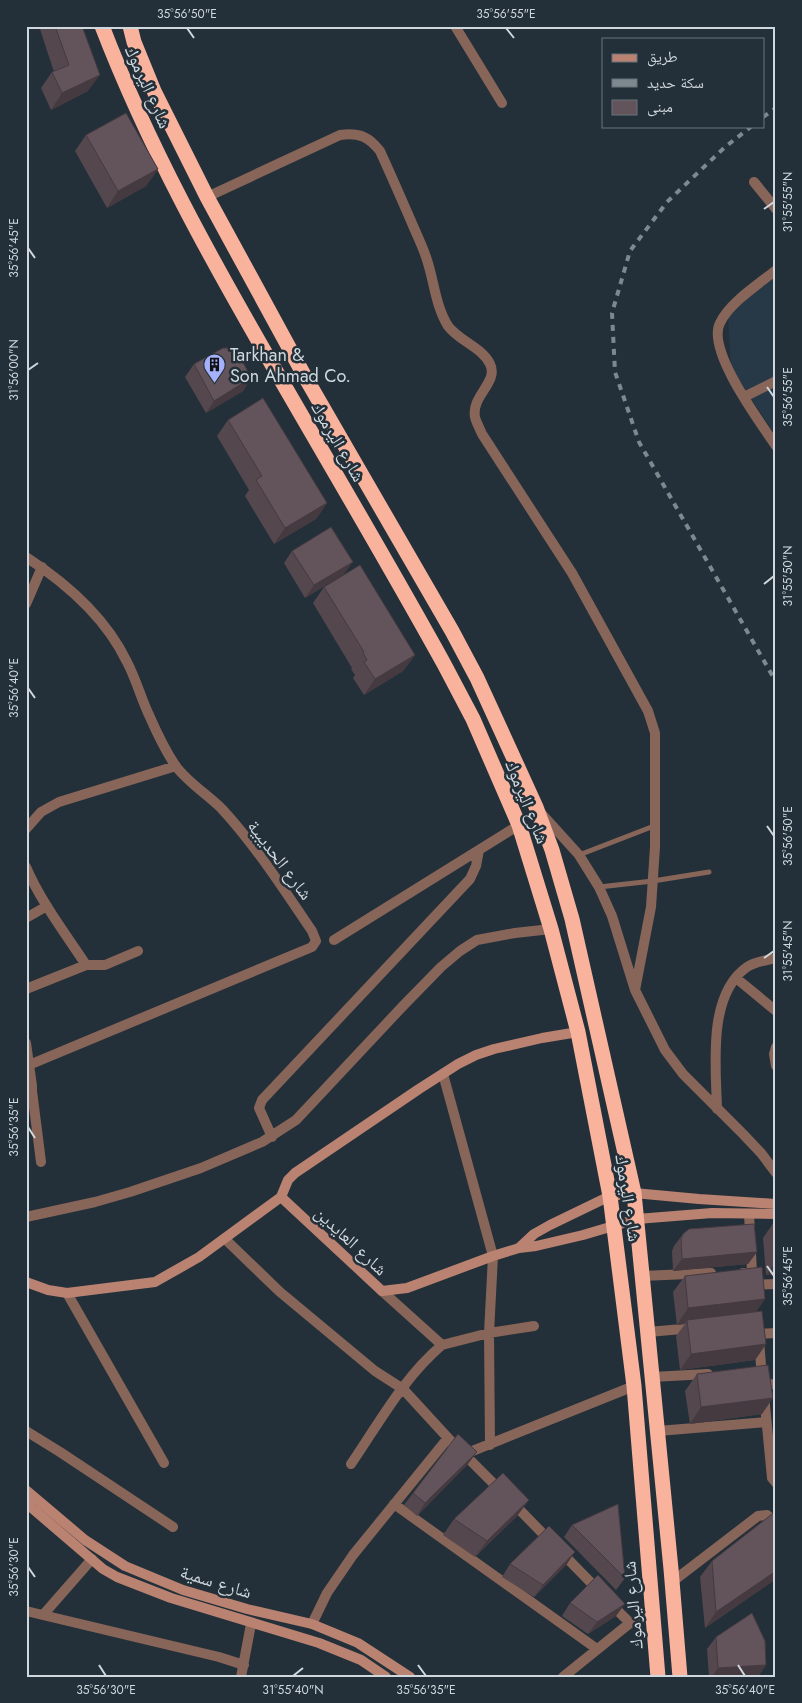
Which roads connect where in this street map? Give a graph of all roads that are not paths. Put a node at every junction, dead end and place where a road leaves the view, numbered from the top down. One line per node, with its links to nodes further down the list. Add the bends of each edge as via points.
1 (102, 26): 9 (highway, شارع اليرموك, via 156,151)
2 (130, 26): 6 (highway, شارع اليرموك, via 154,91)
3 (455, 26): 4 (street)
4 (502, 102)
5 (754, 182): 7 (street)
6 (207, 197): 8 (highway, شارع اليرموك); 20 (street, via 340,135 363,135 380,151 426,256 439,308 449,327 465,343 484,354 491,364 490,382 476,405 475,417 482,434 572,574 648,711 656,740)
7 (776, 209)
8 (224, 227): 9 (highway); 18 (highway, شارع اليرموك, via 304,375 452,630)
9 (202, 239): 19 (highway, شارع اليرموك, via 444,664 473,719)
10 (776, 270): 12 (street, via 729,309 719,324 717,335 721,354)
11 (776, 381): 12 (street)
12 (744, 397): 13 (street)
13 (776, 446)
14 (26, 557): 15 (street, شارع الحديبية)
15 (42, 567): 16 (street); 17 (street, شارع الحديبية, via 82,601 113,640 127,661 149,716)
16 (26, 604)
17 (176, 766): 21 (street, via 59,802 41,812); 44 (street, شارع الحديبية, via 223,810 274,876 316,941 312,947)
18 (536, 807): 23 (highway, شارع اليرموك); 25 (street)
19 (519, 825): 22 (street); 24 (highway, شارع اليرموك)
20 (654, 826): 25 (lane); 28 (street)
21 (26, 829)
22 (479, 850): 33 (street); 49 (street, via 470,879 262,1100 259,1108)
23 (552, 850): 24 (highway); 52 (highway, شارع اليرموك, via 572,919)
24 (528, 855): 32 (highway, شارع اليرموك)
25 (579, 855): 29 (street)
26 (26, 867): 30 (street)
27 (709, 872): 28 (lane)
28 (653, 882): 29 (lane); 39 (street, via 648,928)
29 (599, 887): 39 (street, via 612,916)
30 (47, 906): 31 (street); 36 (street)
31 (26, 918)
32 (551, 929): 41 (highway, شارع اليرموك); 49 (street, via 484,939 460,951 402,1007 296,1120)
33 (334, 940)
34 (138, 951): 36 (street, via 114,962)
35 (776, 958): 37 (street, via 747,967)
36 (86, 965): 38 (street)
37 (736, 978): 40 (street); 48 (street, via 726,993 716,1034)
38 (26, 989)
39 (635, 990): 48 (street, via 673,1062)
40 (776, 1012)
41 (578, 1032): 46 (street, via 494,1049 476,1055); 54 (highway, شارع اليرموك)
42 (26, 1043): 44 (street)
43 (776, 1047): 45 (street)
44 (29, 1065): 47 (street)
45 (776, 1066)
46 (443, 1074): 53 (street, via 295,1173 288,1180); 63 (street)
47 (29, 1092): 50 (street)
48 (717, 1108): 51 (street)
49 (272, 1137): 58 (street, via 201,1168 130,1192)
50 (42, 1162)
51 (776, 1173)
52 (634, 1193): 54 (street, شارع العايدين); 55 (street, شارع العايدين); 59 (highway, شارع اليرموك)
53 (281, 1197): 61 (street); 68 (street, شارع العايدين)
54 (604, 1198): 60 (highway, شارع اليرموك); 62 (street, شارع العايدين, via 550,1224)
55 (776, 1204)
56 (749, 1214): 57 (street, شارع العايدين); 59 (street, شارع العايدين, via 712,1213); 64 (street)
57 (776, 1214)
58 (26, 1217)
59 (637, 1220): 60 (street, شارع العايدين); 65 (highway, شارع اليرموك)
60 (608, 1228): 62 (street, شارع العايدين); 82 (highway, شارع اليرموك)
61 (225, 1239): 69 (street, via 178,1271 155,1282); 83 (street, via 287,1298 375,1371)
62 (519, 1248): 63 (street, شارع العايدين)
63 (492, 1256): 68 (street, شارع العايدين, via 407,1288); 73 (street)
64 (752, 1272): 65 (street); 67 (street, via 754,1290)
65 (642, 1276): 74 (highway, شارع اليرموك)
66 (26, 1282): 69 (street)
67 (776, 1284)
68 (382, 1291): 77 (street)
69 (67, 1294): 90 (street)
70 (757, 1322): 76 (street)
71 (534, 1326): 73 (street)
72 (707, 1327): 74 (street)
73 (489, 1332): 77 (street); 88 (street)
74 (648, 1332): 79 (highway, شارع اليرموك)
75 (776, 1332): 76 (street)
76 (758, 1334): 81 (street, via 757,1371)
77 (442, 1345): 83 (street, via 424,1361)
78 (722, 1373): 79 (street)
79 (652, 1377): 85 (highway, شارع اليرموك)
80 (776, 1384): 81 (street)
81 (763, 1385): 84 (street)
82 (634, 1386): 88 (street); 102 (highway, شارع اليرموك)
83 (402, 1389): 87 (street); 91 (street)
84 (770, 1429): 85 (street); 92 (street, via 772,1478)
85 (658, 1431): 99 (highway, شارع اليرموك)
86 (26, 1432): 97 (street)
87 (448, 1438): 89 (street); 95 (street)
88 (490, 1444): 89 (street)
89 (465, 1454): 105 (street)
90 (164, 1463)
91 (351, 1464)
92 (776, 1483)
93 (26, 1490): 104 (street, شارع سمية, via 85,1540 125,1566 183,1590 247,1610)
94 (26, 1503): 98 (street, شارع سمية)
95 (394, 1504): 104 (street, via 352,1555 327,1593); 106 (street)
96 (776, 1523): 99 (street, via 767,1515 758,1516)
97 (173, 1527)
98 (92, 1560): 101 (street); 103 (street, شارع سمية, via 126,1581)
99 (672, 1582): 113 (highway, شارع اليرموك)
100 (26, 1605): 101 (street)
101 (35, 1613): 107 (street)
102 (654, 1614): 105 (street); 112 (highway, شارع اليرموك)
103 (251, 1624): 107 (street); 109 (street, شارع سمية, via 319,1643 361,1660)
104 (312, 1624): 110 (street, شارع سمية, via 358,1643)
105 (630, 1624): 106 (street)
106 (597, 1649): 111 (street)
107 (244, 1665): 108 (street)
108 (241, 1677)
109 (386, 1677)
110 (410, 1677)
111 (564, 1677)
112 (658, 1677)
113 (680, 1677)

